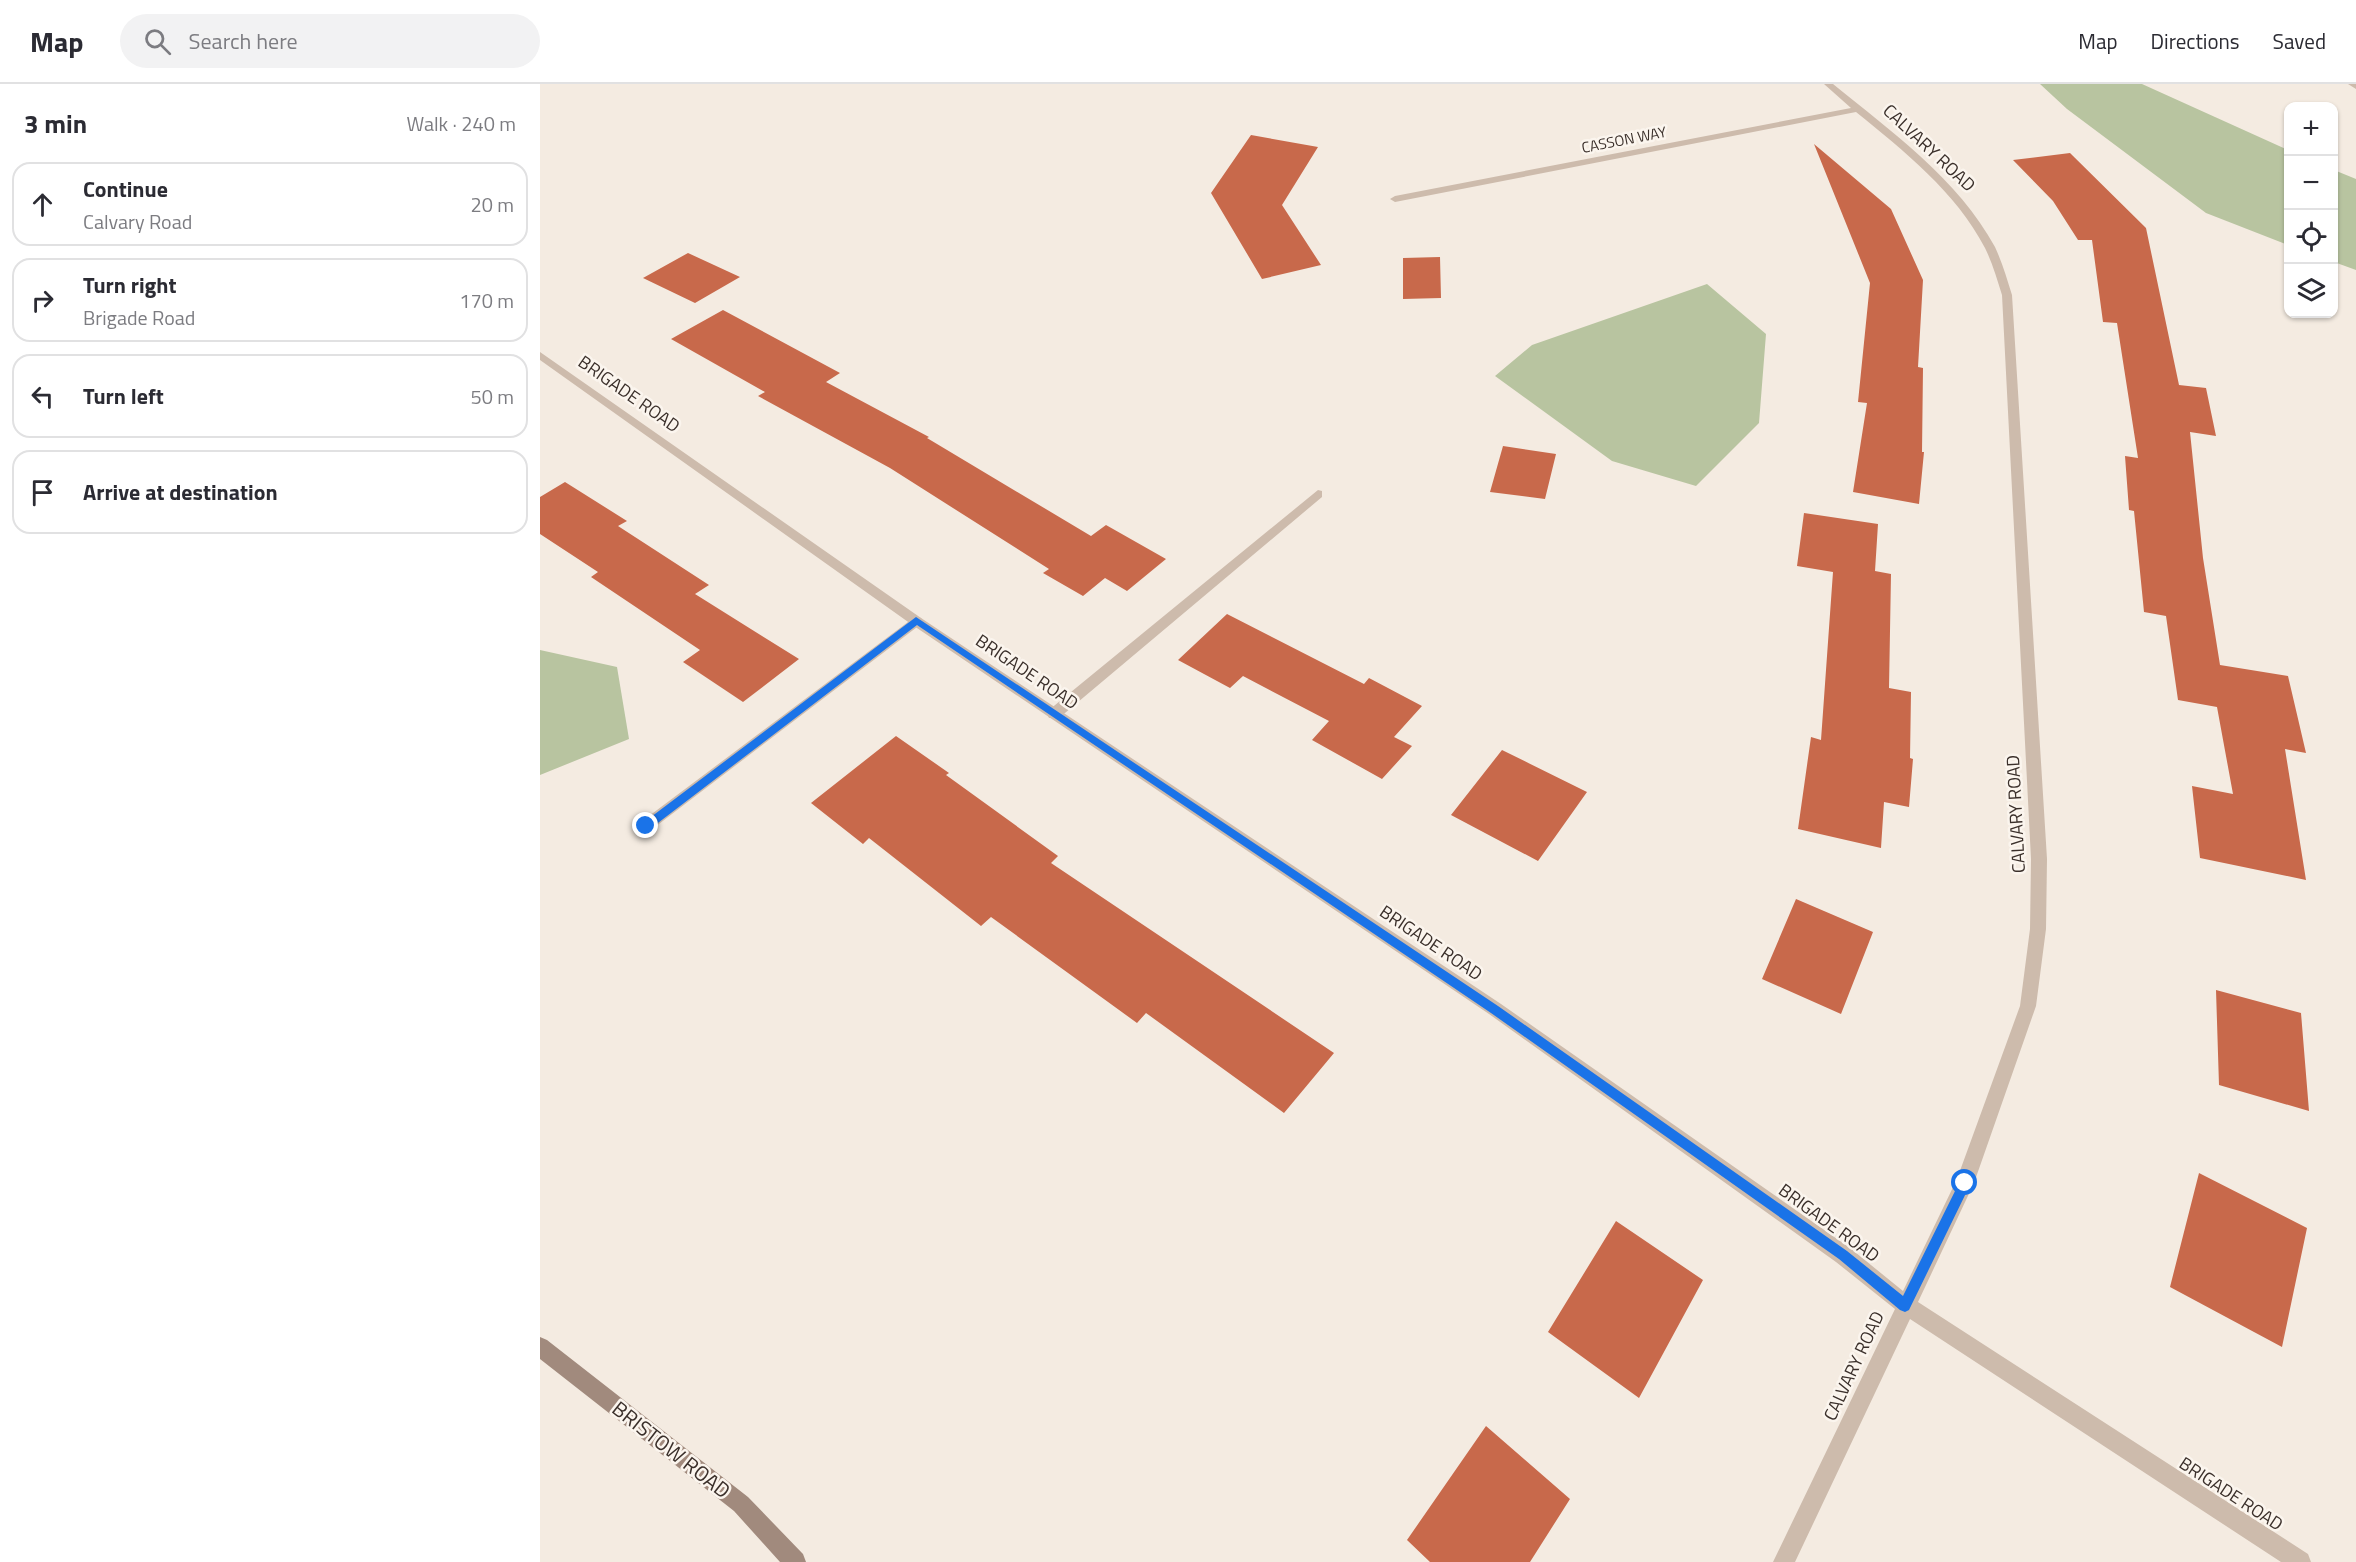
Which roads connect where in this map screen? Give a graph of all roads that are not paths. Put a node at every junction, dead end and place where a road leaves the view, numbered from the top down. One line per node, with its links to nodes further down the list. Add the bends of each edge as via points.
1 (1828, 84): 2 (street, CALVARY ROAD)
2 (1858, 109): 3 (street, CASSON WAY); 9 (street, CALVARY ROAD, via 1941,181 1965,209 1989,248 2007,296 2039,859 2038,929 2028,1006 1965,1183)
3 (1395, 199)
4 (540, 355): 6 (street, BRIGADE ROAD)
5 (1318, 494): 7 (street)
6 (916, 621): 7 (street, BRIGADE ROAD); 8 (street)
7 (1054, 714): 9 (street, BRIGADE ROAD, via 1504,1016 1843,1255)
8 (646, 826)
9 (1905, 1305): 12 (street, CALVARY ROAD); 13 (street, BRIGADE ROAD)
10 (540, 1347): 11 (main road, BRISTOW ROAD, via 741,1504)
11 (795, 1562)
12 (1784, 1562)
13 (2300, 1562)

